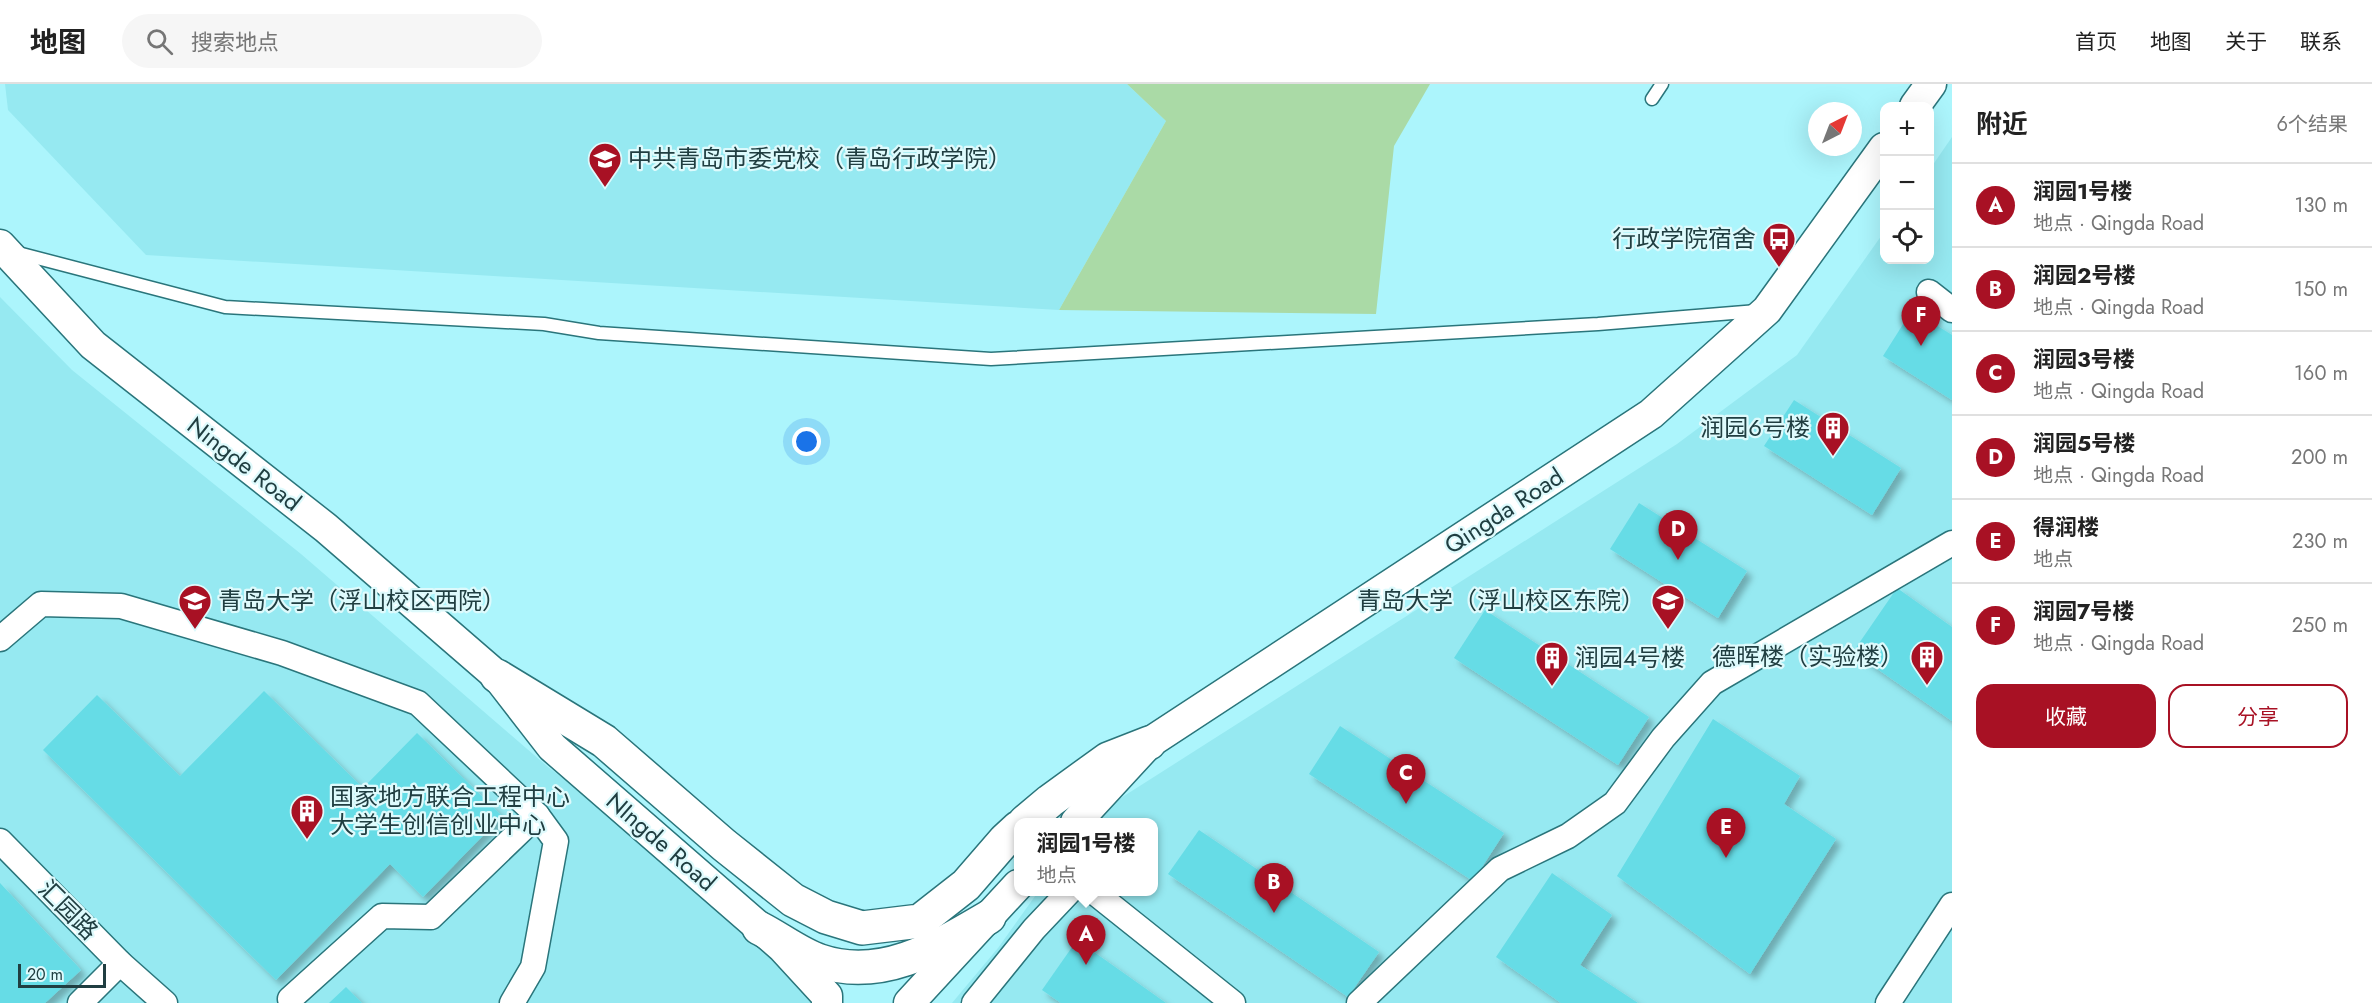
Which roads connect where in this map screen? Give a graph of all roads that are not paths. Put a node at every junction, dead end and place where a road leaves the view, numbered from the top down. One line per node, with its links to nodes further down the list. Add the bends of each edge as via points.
1 (1662, 84): 3 (lane)
2 (1931, 84): 4 (street)
3 (1652, 99)
4 (1918, 102)
5 (1880, 154): 8 (street, Qingda Road)
6 (1, 247): 8 (lane, via 225,307 544,324 599,333 991,359 1586,325); 12 (street, Ningde Road, via 93,345 326,528)
7 (1929, 292): 9 (street)
8 (1767, 310): 13 (street, Qingda Road, via 1651,414)
9 (1952, 310)
10 (1952, 543): 34 (street, via 1712,683 1663,738 1615,803 1568,836 1500,869)
11 (0, 639): 14 (street, via 41,604 121,606 282,653 418,703)
12 (497, 676): 17 (main road, via 604,741 784,894 826,917 862,928 920,921 966,885); 24 (street, NIngde Road, via 552,747)
13 (1149, 743): 15 (main road, via 1108,759); 16 (street, Qingda Road)
14 (537, 815): 26 (street, via 431,917 382,916); 29 (street, via 556,842 533,967)
15 (1030, 818)
16 (1080, 818)
17 (1014, 832)
18 (0, 841): 25 (street, 汇园路)
19 (1014, 889): 23 (street)
20 (1064, 896): 32 (street)
21 (1100, 896): 33 (street)
22 (1952, 905): 35 (street)
23 (989, 917): 24 (main road, via 931,949 888,966 857,968 820,961); 31 (street)
24 (759, 928): 30 (street, NIngde Road, via 827,996)
25 (120, 963): 27 (street); 28 (street, 汇园路)
26 (290, 999)
27 (80, 1003)
28 (165, 1003)
29 (512, 1003)
30 (827, 1003)
31 (909, 1003)
32 (974, 1003)
33 (1233, 1003)
34 (1359, 1003)
35 (1888, 1003)

